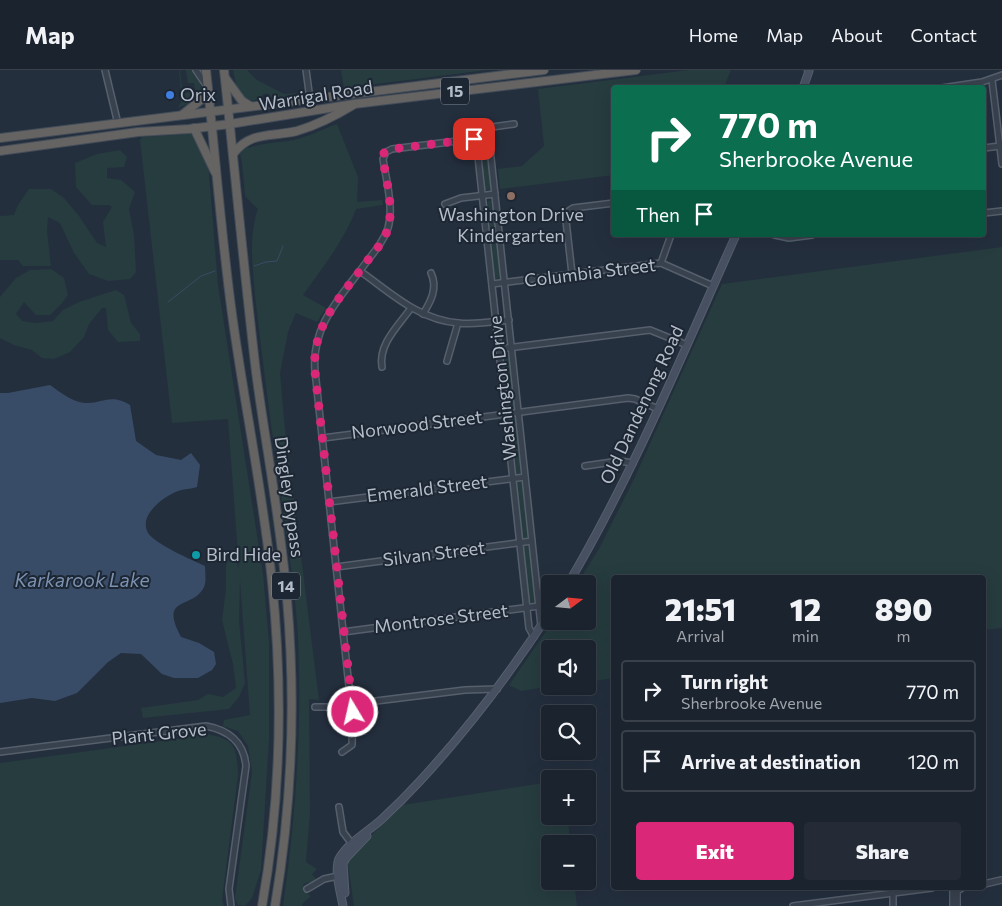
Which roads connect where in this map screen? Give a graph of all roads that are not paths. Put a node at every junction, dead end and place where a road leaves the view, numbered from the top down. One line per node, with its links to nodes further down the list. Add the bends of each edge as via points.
1 (105, 70): 20 (street)
2 (196, 70): 13 (street)
3 (206, 70): 13 (highway, 14)
4 (306, 70): 14 (street)
5 (544, 70): 16 (highway, Warrigal Road / 15)
6 (636, 70): 15 (highway, Warrigal Road / 15)
7 (809, 70): 11 (main road)
8 (224, 74): 16 (highway, via 242,101); 17 (highway, 14)
9 (1002, 75): 10 (street)
10 (992, 80): 12 (street); 28 (street)
11 (805, 85)
12 (961, 85)
13 (208, 88): 18 (highway, 14); 19 (highway, via 202,99)
14 (309, 92)
15 (354, 104): 21 (highway, Warrigal Road / 15); 31 (highway, via 312,126 254,138 240,145)
16 (250, 106): 17 (highway, Warrigal Road / 15)
17 (228, 109): 18 (highway, Warrigal Road / 15); 21 (highway, 14)
18 (211, 111): 19 (highway, Warrigal Road / 15); 23 (highway, 14)
19 (182, 115): 20 (highway, Warrigal Road / 15)
20 (118, 124): 26 (highway, Warrigal Road / 15)
21 (230, 124): 23 (highway, Warrigal Road / 15); 31 (highway, Dingley Bypass / 14)
22 (514, 124): 25 (street, via 494,126)
23 (212, 126): 24 (highway, Warrigal Road / 15); 33 (highway, Dingley Bypass / 14)
24 (194, 128): 30 (highway, Warrigal Road / 15, via 138,132); 33 (highway)
25 (488, 130): 27 (street); 34 (street, Washington Drive)
26 (0, 138)
27 (478, 138): 35 (street, Washington Drive); 45 (street, via 392,149 384,153 389,222 384,239)
28 (1000, 146): 29 (street); 32 (street)
29 (986, 148)
30 (0, 151)
31 (234, 154): 100 (highway, Dingley Bypass / 14, via 253,345 282,554 290,647 290,774 286,835)
32 (1002, 164)
33 (218, 176): 99 (highway, Dingley Bypass / 14, via 232,313 268,555 277,642 276,782)
34 (495, 194): 35 (street); 48 (street, Washington Drive)
35 (482, 195): 37 (street); 49 (street, Washington Drive)
36 (611, 203): 47 (street, via 573,208 567,212)
37 (445, 204)
38 (1002, 211): 39 (street)
39 (986, 214)
40 (669, 237): 44 (street)
41 (735, 237): 50 (main road, Old Dandenong Road)
42 (784, 237): 43 (street)
43 (796, 237)
44 (661, 263): 47 (street, Columbia Street); 50 (street, Columbia Street)
45 (360, 271): 51 (street); 64 (street, via 326,318 316,345)
46 (431, 272): 52 (street, via 434,291)
47 (572, 274): 48 (street, Columbia Street)
48 (504, 283): 49 (street, Columbia Street); 53 (street, Washington Drive)
49 (492, 284): 54 (street, Washington Drive)
50 (713, 286): 56 (main road, Old Dandenong Road)
51 (411, 308): 52 (street); 60 (street, via 382,350)
52 (423, 314): 55 (street)
53 (508, 320): 54 (street); 57 (street, Washington Drive)
54 (496, 322): 55 (street); 58 (street, Washington Drive)
55 (458, 324): 59 (street)
56 (687, 345): 57 (street, via 650,330); 61 (main road, Old Dandenong Road)
57 (511, 348): 58 (street); 62 (street, Washington Drive)
58 (499, 349): 63 (street, Washington Drive)
59 (447, 361)
60 (382, 367)
61 (658, 409): 62 (street, Norwood Street, via 631,398); 65 (main road, Old Dandenong Road)
62 (518, 412): 63 (street, Norwood Street); 67 (street, Washington Drive)
63 (506, 414): 64 (street, Norwood Street); 68 (street, Washington Drive)
64 (323, 438): 69 (street)
65 (633, 463): 66 (street, via 619,461); 73 (main road, Old Dandenong Road)
66 (585, 466)
67 (525, 477): 68 (street, Emerald Street); 70 (street, Washington Drive)
68 (513, 478): 69 (street, Emerald Street); 71 (street, Washington Drive)
69 (329, 502): 72 (street)
70 (532, 541): 71 (street, Silvan Street); 74 (street, Washington Drive)
71 (520, 543): 72 (street, Silvan Street); 77 (street, Washington Drive)
72 (336, 567): 79 (street)
73 (573, 575)
74 (537, 590): 75 (street); 76 (street, Washington Drive)
75 (541, 595)
76 (539, 606): 77 (street, Montrose Street); 78 (street, Washington Drive)
77 (526, 608): 79 (street, Montrose Street); 80 (street, Washington Drive)
78 (541, 626): 80 (main road)
79 (343, 632): 82 (street)
80 (534, 637): 81 (main road)
81 (497, 689): 82 (street, via 465,690); 87 (main road, via 442,756)
82 (352, 705): 83 (street); 85 (street, via 352,745)
83 (315, 707)
84 (0, 752): 98 (street, Plant Grove, via 206,726 229,734 241,747 246,766 229,889)
85 (342, 752)
86 (339, 807): 87 (street, via 343,832)
87 (354, 846): 88 (main road, via 342,859)
88 (340, 876): 92 (street, via 323,879); 101 (main road); 102 (main road)
89 (986, 880): 90 (street)
90 (1001, 880): 91 (street)
91 (986, 884)
92 (307, 889)
93 (916, 890): 96 (street)
94 (955, 890): 105 (street)
95 (955, 890): 106 (street)
96 (893, 893): 97 (street); 104 (street)
97 (824, 904): 103 (street)
98 (231, 906)
99 (262, 906)
100 (275, 906)
101 (343, 906)
102 (347, 906)
103 (793, 906)
104 (893, 906)
105 (952, 906)
106 (957, 906)

